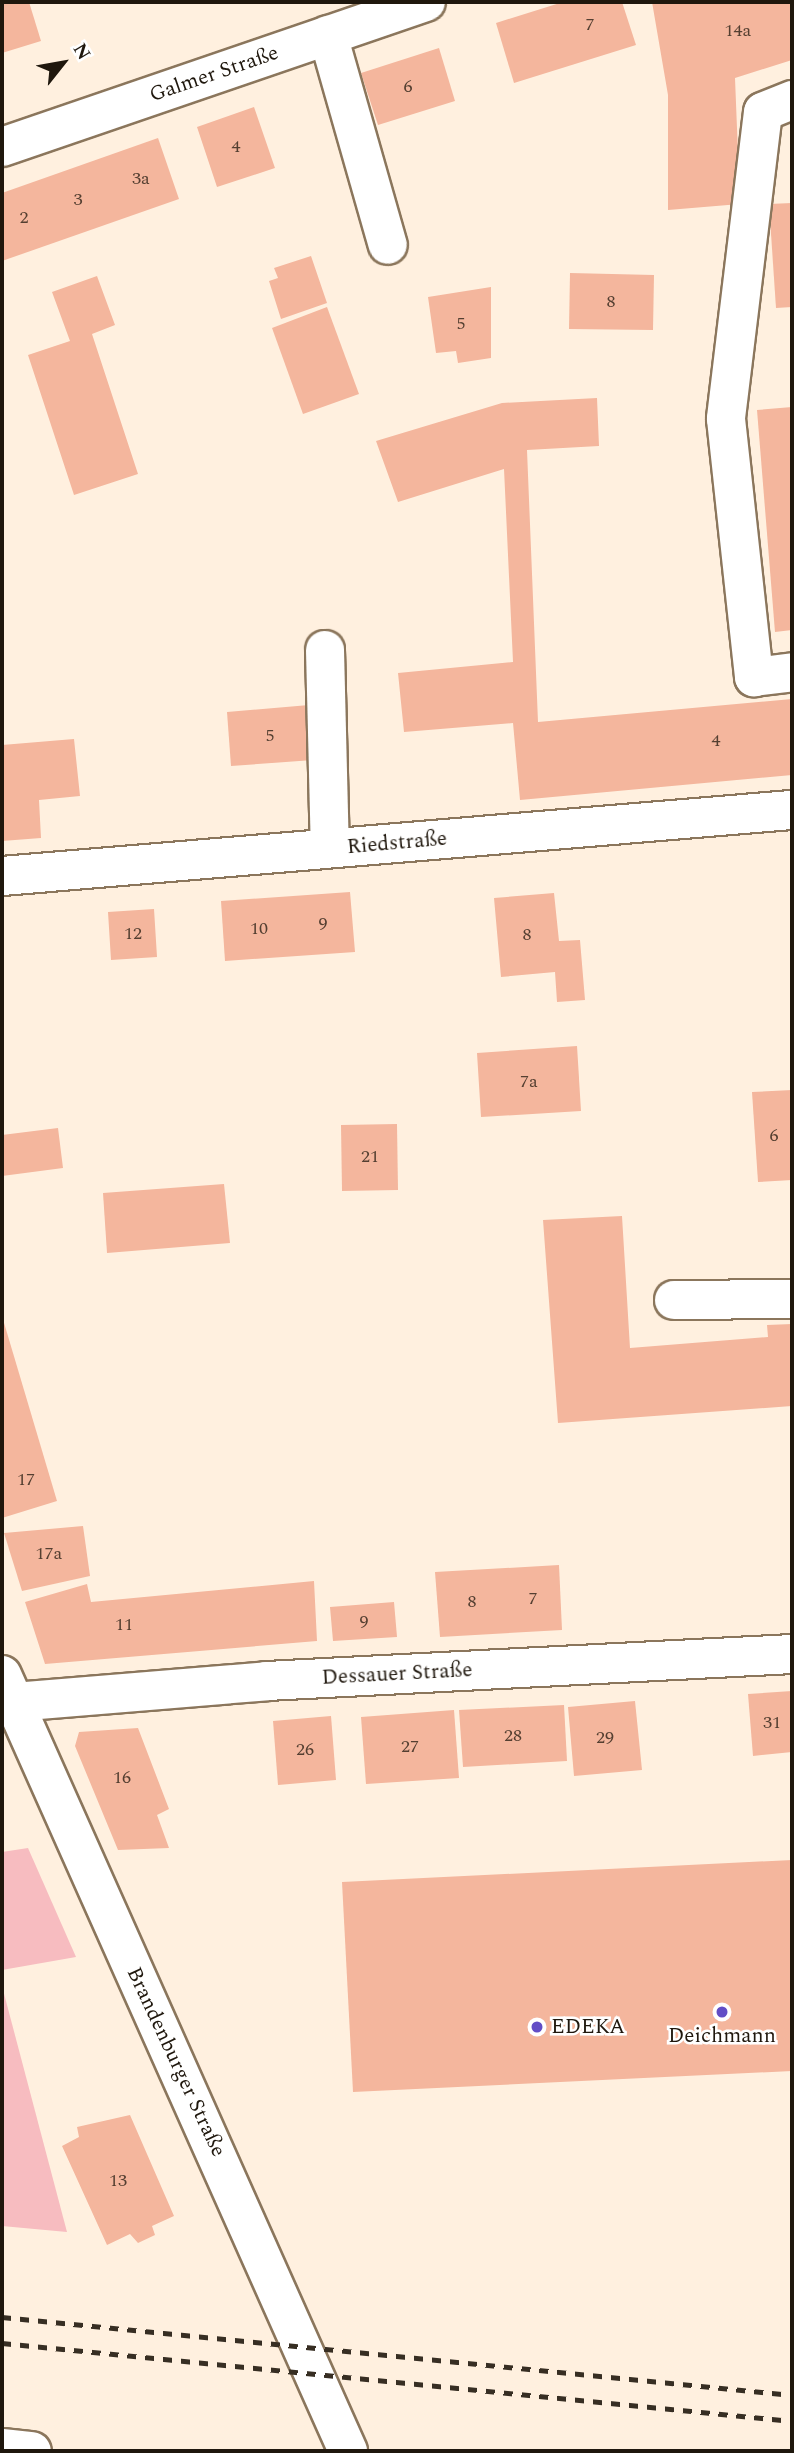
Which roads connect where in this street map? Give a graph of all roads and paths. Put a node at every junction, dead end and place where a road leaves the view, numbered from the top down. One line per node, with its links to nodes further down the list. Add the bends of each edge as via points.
1 (426, 2): 2 (street, Galmer Straße)
2 (328, 35): 4 (street, Galmer Straße); 5 (street)
3 (792, 100): 7 (street, via 763,112 726,419 754,677)
4 (2, 147)
5 (388, 245)
6 (325, 650): 9 (street)
7 (792, 672)
8 (792, 810): 9 (street, Riedstraße)
9 (330, 848): 10 (street, Riedstraße)
10 (2, 876)
11 (792, 1298): 12 (street)
12 (674, 1300)
13 (792, 1654): 14 (street, Dessauer Straße)
14 (4, 1694): 17 (street, Brandenburger Straße, via 210,2133)
15 (2, 2448): 16 (street)
16 (32, 2451)
17 (348, 2451)

